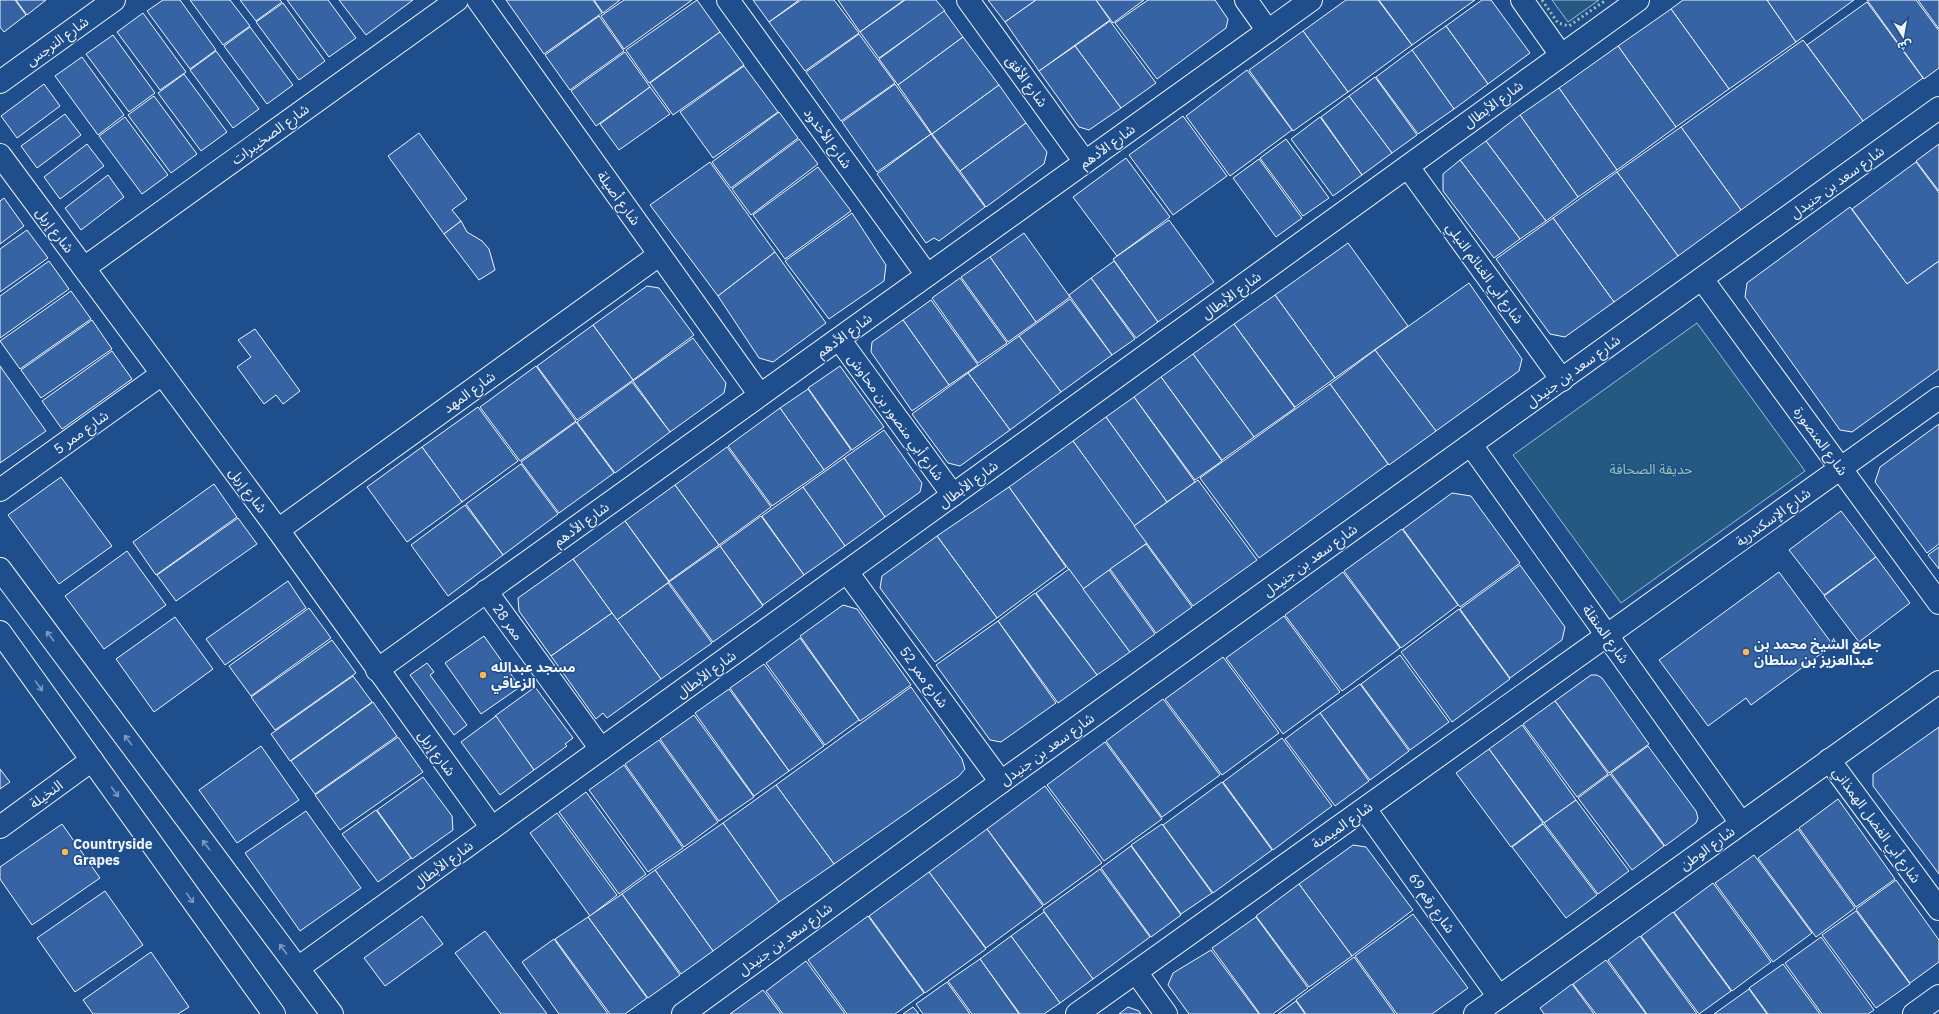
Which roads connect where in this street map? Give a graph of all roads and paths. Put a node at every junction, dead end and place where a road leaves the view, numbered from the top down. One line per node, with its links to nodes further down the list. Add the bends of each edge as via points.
1 (114, 0): 12 (street, شارع النرجس)
2 (457, 0): 18 (street, شارع الصخيبرات)
3 (478, 0): 17 (street, شارع أصيلة)
4 (728, 0): 19 (street, شارع الأخدود)
5 (968, 0): 15 (street, شارع الأفق)
6 (1246, 0): 10 (street)
7 (1311, 0): 10 (street, شارع الأدهم)
8 (1522, 0): 11 (street)
9 (1638, 0): 11 (street, شارع الأبطال)
10 (1268, 30): 15 (street, شارع الأدهم)
11 (1561, 55): 16 (street, شارع الأبطال)
12 (0, 82)
13 (1939, 108): 20 (street, شارع سعد بن جنيدل)
14 (0, 155): 18 (street, شارع إربل)
15 (1086, 162): 19 (street, شارع الأدهم)
16 (1408, 167): 23 (street, شارع أبي الغنائم النيلي); 29 (street, شارع الأبطال)
17 (659, 255): 24 (street, شارع أصيلة); 30 (street, شارع المهد)
18 (84, 268): 22 (street, شارع إربل)
19 (927, 275): 21 (street, شارع الأدهم)
20 (1702, 279): 23 (street, شارع سعد بن جنيدل); 27 (street, شارع المنصورة)
21 (839, 339): 24 (street, شارع الأدهم); 29 (street, شارع أبي منصور بن محاوش)
22 (162, 374): 28 (street, شارع ممر 5); 30 (street, شارع إربل)
23 (1562, 380): 26 (street, شارع سعد بن جنيدل)
24 (760, 395): 33 (street, شارع الأدهم)
25 (1939, 398): 27 (street, شارع الإسكندرية)
26 (1471, 445): 36 (street, شارع المنقلة); 42 (street, شارع سعد بن جنيدل)
27 (1841, 468): 34 (street, شارع المنصورة); 36 (street, شارع الإسكندرية)
28 (0, 490)
29 (953, 495): 32 (street, شارع الأبطال)
30 (278, 530): 37 (street, شارع إربل)
31 (0, 569): 48 (street, one-way to 31)
32 (847, 572): 39 (street, شارع الأبطال); 42 (street, شارع ممر 52)
33 (486, 591): 37 (street, شارع الأدهم); 39 (street, ممر 28)
34 (1939, 603)
35 (0, 632): 40 (street, one-way to 40)
36 (1608, 636): 43 (street, شارع الميمنة); 44 (street, شارع المنقلة)
37 (377, 670): 46 (street, شارع إربل)
38 (1939, 682): 41 (street, شارع الوطن)
39 (601, 749): 46 (street, شارع الأبطال)
40 (92, 760): 45 (street, النخيلة); 52 (street, one-way to 52)
41 (1830, 760): 44 (street, شارع الوطن); 47 (street, شارع أبي الفضل الهمذاني)
42 (1001, 782): 54 (street, شارع سعد بن جنيدل)
43 (1365, 809): 49 (street, شارع الميمنة); 51 (street, شارع رقم 69)
44 (1741, 823): 51 (street, شارع الوطن)
45 (0, 827)
46 (492, 828): 48 (street, شارع الأبطال)
47 (1939, 909)
48 (298, 968): 53 (street)
49 (1136, 972): 55 (street, شارع الميمنة); 56 (street)
50 (1939, 996): 58 (street)
51 (1499, 997): 57 (street, شارع الوطن)
52 (274, 1014)
53 (332, 1014)
54 (683, 1014)
55 (1077, 1014)
56 (1166, 1014)
57 (1475, 1014)
58 (1914, 1014)

